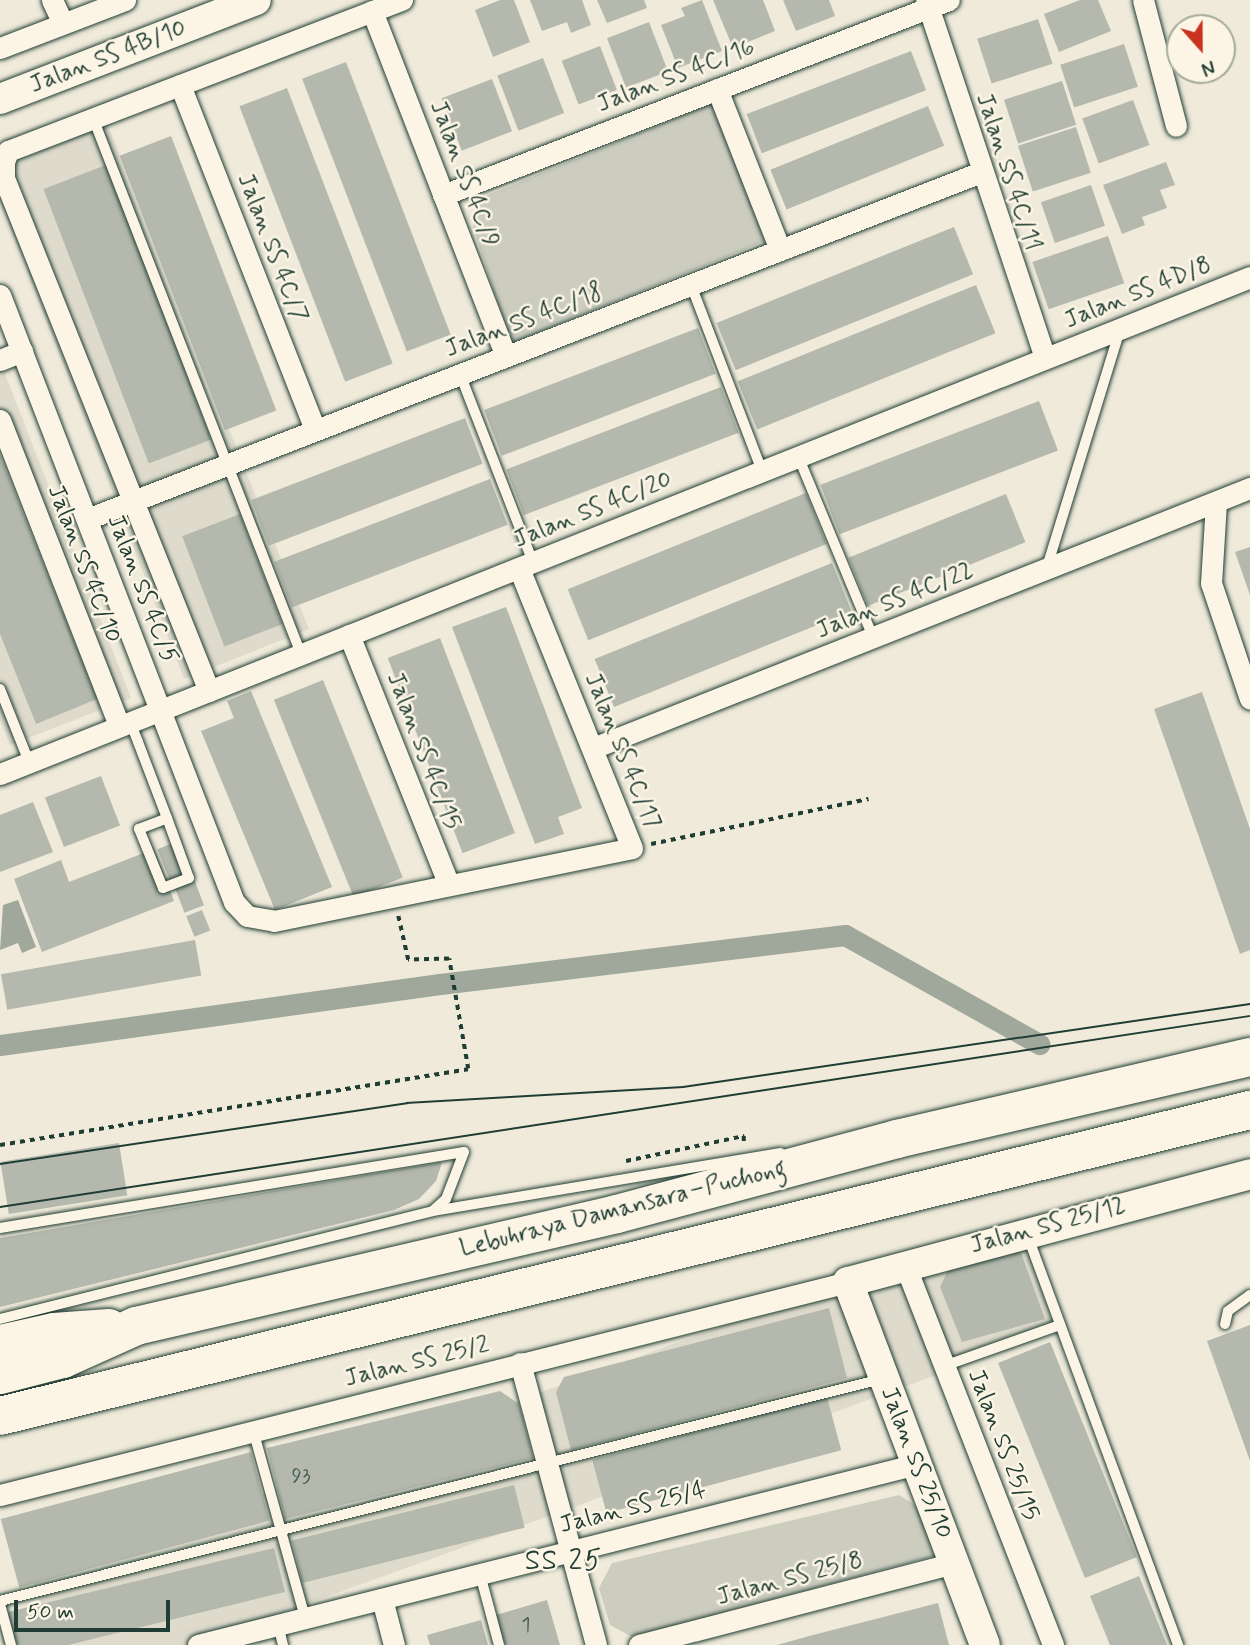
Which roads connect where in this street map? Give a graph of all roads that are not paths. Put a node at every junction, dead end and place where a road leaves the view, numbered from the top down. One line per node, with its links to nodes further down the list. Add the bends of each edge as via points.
1 (52, 0): 9 (street)
2 (125, 0): 9 (street)
3 (256, 0): 13 (street, Jalan SS 4B/10)
4 (402, 0): 8 (street)
5 (949, 0): 7 (street, Jalan SS 4C/16)
6 (1143, 0): 15 (street)
7 (927, 3): 12 (street, Jalan SS 4C/16); 16 (street, Jalan SS 4C/11)
8 (372, 11): 11 (street); 17 (street, Jalan SS 4C/9)
9 (63, 24): 10 (street)
10 (0, 48)
11 (180, 85): 14 (street); 29 (street, Jalan SS 4C/7)
12 (717, 89): 17 (street, Jalan SS 4C/16); 18 (street)
13 (0, 99)
14 (93, 118): 31 (lane); 34 (street, Jalan SS 4C/5, via 8,151 4,178)
15 (1176, 126)
16 (981, 172): 18 (street, Jalan SS 4C/18); 25 (street, Jalan SS 4C/11)
17 (443, 195): 24 (street, Jalan SS 4C/9)
18 (780, 250): 20 (street, Jalan SS 4C/18)
19 (1250, 277): 22 (street, Jalan SS 4D/8)
20 (691, 285): 24 (street, Jalan SS 4C/18); 32 (lane)
21 (0, 295): 23 (street, Jalan SS 4C/5)
22 (1120, 329): 25 (street, Jalan SS 4D/8); 38 (lane)
23 (22, 351): 26 (street); 36 (street, Jalan SS 4C/5)
24 (506, 356): 27 (street, Jalan SS 4C/18)
25 (1045, 358): 30 (street, Jalan SS 4C/20)
26 (0, 360)
27 (460, 374): 29 (street, Jalan SS 4C/18); 37 (lane)
28 (0, 420): 46 (street, Jalan SS 4C/10)
29 (315, 430): 31 (street, Jalan SS 4C/18)
30 (798, 456): 32 (street, Jalan SS 4C/20); 40 (lane)
31 (227, 464): 34 (street, Jalan SS 4C/18); 41 (lane)
32 (762, 471): 37 (street, Jalan SS 4C/20)
33 (1250, 488): 35 (street, Jalan SS 4C/22)
34 (134, 500): 36 (street, Jalan SS 4C/18); 43 (street, Jalan SS 4C/5)
35 (1216, 502): 38 (street, Jalan SS 4C/22); 44 (street, via 1211,583)
36 (87, 519): 45 (street, Jalan SS 4C/5)
37 (526, 565): 39 (street, Jalan SS 4C/20); 47 (street, Jalan SS 4C/17)
38 (1046, 569): 40 (street, Jalan SS 4C/22)
39 (349, 635): 41 (street, Jalan SS 4C/20); 51 (street, Jalan SS 4C/15)
40 (873, 637): 47 (street, Jalan SS 4C/22)
41 (301, 654): 43 (street, Jalan SS 4C/20)
42 (0, 689): 48 (lane)
43 (209, 691): 45 (street, Jalan SS 4C/20)
44 (1250, 699)
45 (161, 710): 46 (street, Jalan SS 4C/20); 53 (street, Jalan SS 4C/5, via 234,902 247,916 274,921)
46 (125, 724): 48 (street, Jalan SS 4C/20); 50 (lane, Jalan SS 4C/10)
47 (593, 748): 52 (street, Jalan SS 4C/17, via 632,848)
48 (29, 762): 49 (street, Jalan SS 4C/20)
49 (0, 774)
50 (167, 818): 50 (lane, Jalan SS 4C/10, via 190,878 163,888 139,829)
51 (438, 863): 52 (street); 53 (street, Jalan SS 4C/15)
52 (480, 879): 53 (street)
53 (449, 885)
54 (1250, 1057): 56 (highway, Lebuhraya Damansara–Puchong)
55 (1250, 1110): 73 (highway)
56 (897, 1139): 58 (lane, via 745,1157); 67 (highway, Lebuhraya Damansara–Puchong, via 617,1214)
57 (1250, 1174): 60 (street, Jalan SS 25/12)
58 (433, 1211): 59 (lane, via 446,1199 464,1152); 64 (lane)
59 (0, 1228)
60 (1026, 1232): 61 (street, Jalan SS 25/12); 66 (lane)
61 (905, 1265): 62 (street, Jalan SS 25/12); 70 (street, Jalan SS 25/15)
62 (848, 1282): 69 (street, Jalan SS 25/2); 72 (street, Jalan SS 25/10)
63 (1250, 1295): 65 (lane, via 1228,1311)
64 (0, 1319)
65 (1225, 1324)
66 (1060, 1325): 70 (lane); 94 (lane)
67 (136, 1326): 68 (highway, via 54,1332); 71 (highway, Lebuhraya Damansara–Puchong, via 63,1359)
68 (0, 1344)
69 (520, 1363): 74 (street, Jalan SS 25/2); 75 (street)
70 (944, 1366): 93 (street, Jalan SS 25/15)
71 (0, 1375)
72 (884, 1379): 75 (lane); 76 (street, Jalan SS 25/10)
73 (0, 1416)
74 (254, 1430): 77 (street, Jalan SS 25/2); 78 (lane)
75 (547, 1463): 78 (lane); 79 (street)
76 (917, 1464): 79 (street, Jalan SS 25/4); 80 (street, Jalan SS 25/10)
77 (0, 1495)
78 (281, 1531): 83 (lane); 84 (lane)
79 (571, 1551): 81 (street, Jalan SS 25/4); 90 (street)
80 (954, 1563): 91 (street, Jalan SS 25/8); 92 (street, Jalan SS 25/10)
81 (480, 1574): 82 (street, Jalan SS 25/4); 89 (lane)
82 (383, 1599): 84 (street, Jalan SS 25/4); 88 (street)
83 (0, 1603): 86 (lane)
84 (305, 1618): 85 (street, Jalan SS 25/4)
85 (281, 1635): 87 (street, Jalan SS 25/4)
86 (11, 1645)
87 (198, 1645)
88 (394, 1645)
89 (499, 1645)
90 (596, 1645)
91 (639, 1645)
92 (985, 1645)
93 (1053, 1645)
94 (1178, 1645)

